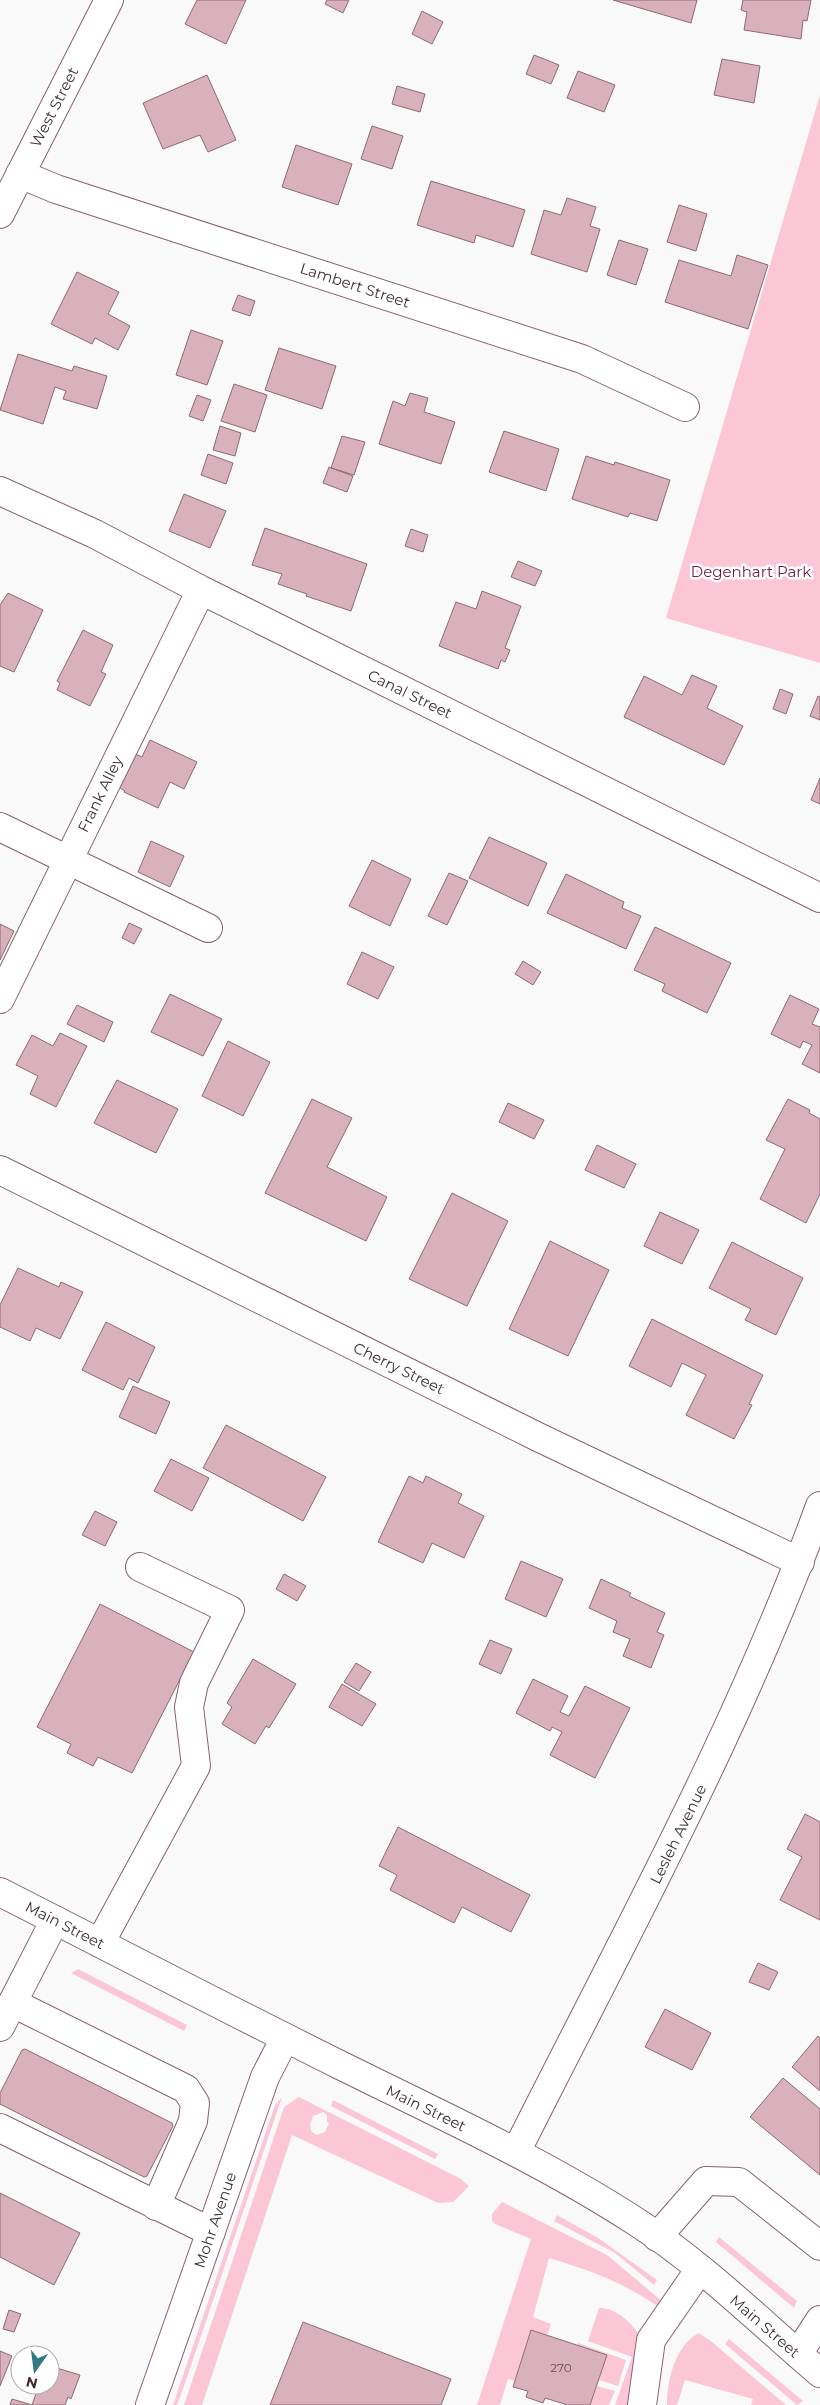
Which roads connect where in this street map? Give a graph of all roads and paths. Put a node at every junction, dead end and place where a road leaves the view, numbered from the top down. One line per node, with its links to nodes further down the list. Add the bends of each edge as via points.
1 (109, 0): 2 (street, West Street)
2 (20, 174): 3 (street, West Street); 4 (street, Lambert Street, via 56,189 582,359)
3 (0, 214)
4 (686, 407)
5 (0, 491): 6 (street, Canal Street, via 95,534)
6 (201, 590): 8 (street, Frank Alley); 9 (street, Canal Street)
7 (0, 827): 8 (street)
8 (69, 859): 10 (street); 11 (street, Frank Alley)
9 (820, 898)
10 (208, 928)
11 (0, 999)
12 (0, 1170): 14 (street, Cherry Street, via 538,1437)
13 (820, 1506): 14 (street, Lesleh Avenue)
14 (800, 1562): 23 (street, Lesleh Avenue, via 742,1702 676,1839)
15 (140, 1567): 18 (street, via 230,1610 194,1683 188,1707 196,1766)
16 (0, 1892): 17 (street, Main Street)
17 (55, 1920): 18 (street, Main Street); 19 (street)
18 (100, 1943): 21 (street, Main Street)
19 (13, 2003): 20 (street); 24 (street, via 186,2090 195,2103 193,2121)
20 (0, 2027)
21 (285, 2038): 23 (street, Main Street); 25 (street, Mohr Avenue, via 266,2077)
22 (0, 2128): 24 (street)
23 (516, 2152): 26 (street, Main Street)
24 (156, 2206): 25 (street)
25 (210, 2232): 32 (street, Mohr Avenue)
26 (657, 2237): 27 (street, via 706,2181 739,2182); 28 (street, Main Street)
27 (820, 2246)
28 (700, 2269): 30 (street, Main Street); 33 (street, via 651,2340)
29 (820, 2320): 30 (street)
30 (798, 2354): 31 (street, Main Street)
31 (820, 2373)
32 (150, 2405)
33 (642, 2405)

